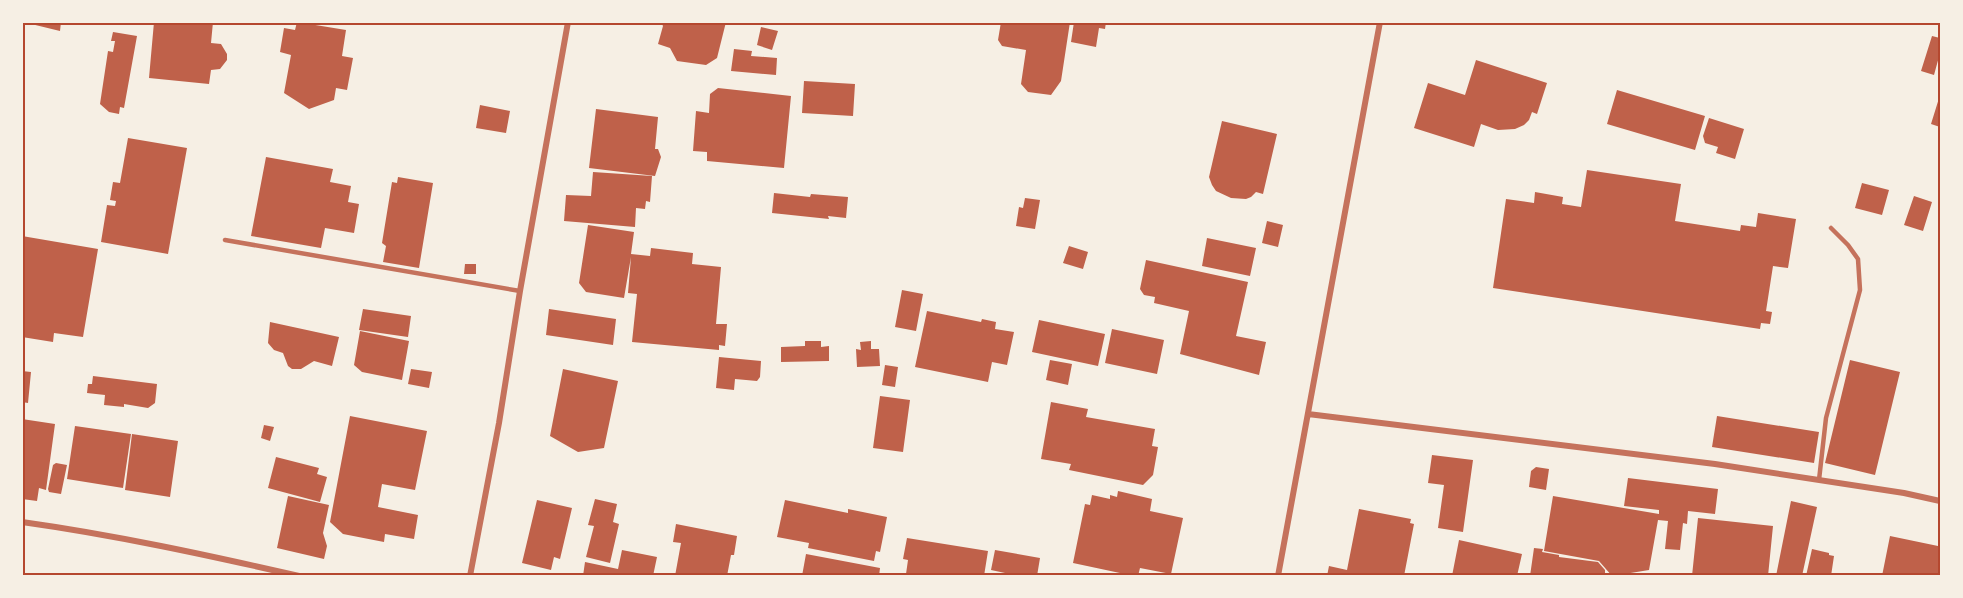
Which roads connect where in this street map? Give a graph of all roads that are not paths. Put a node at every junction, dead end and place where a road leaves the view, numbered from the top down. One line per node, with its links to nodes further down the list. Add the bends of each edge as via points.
1 (560, 22): 3 (lane)
2 (1380, 22): 7 (street)
3 (568, 24): 6 (street)
4 (1831, 228): 8 (lane, via 1858,259 1860,290 1826,418)
5 (225, 240): 6 (lane)
6 (520, 291): 12 (street)
7 (1308, 414): 8 (street); 13 (street)
8 (1819, 480): 9 (street)
9 (1941, 501)
10 (22, 522): 11 (street, via 197,553)
11 (299, 576)
12 (470, 576)
13 (1278, 576)

